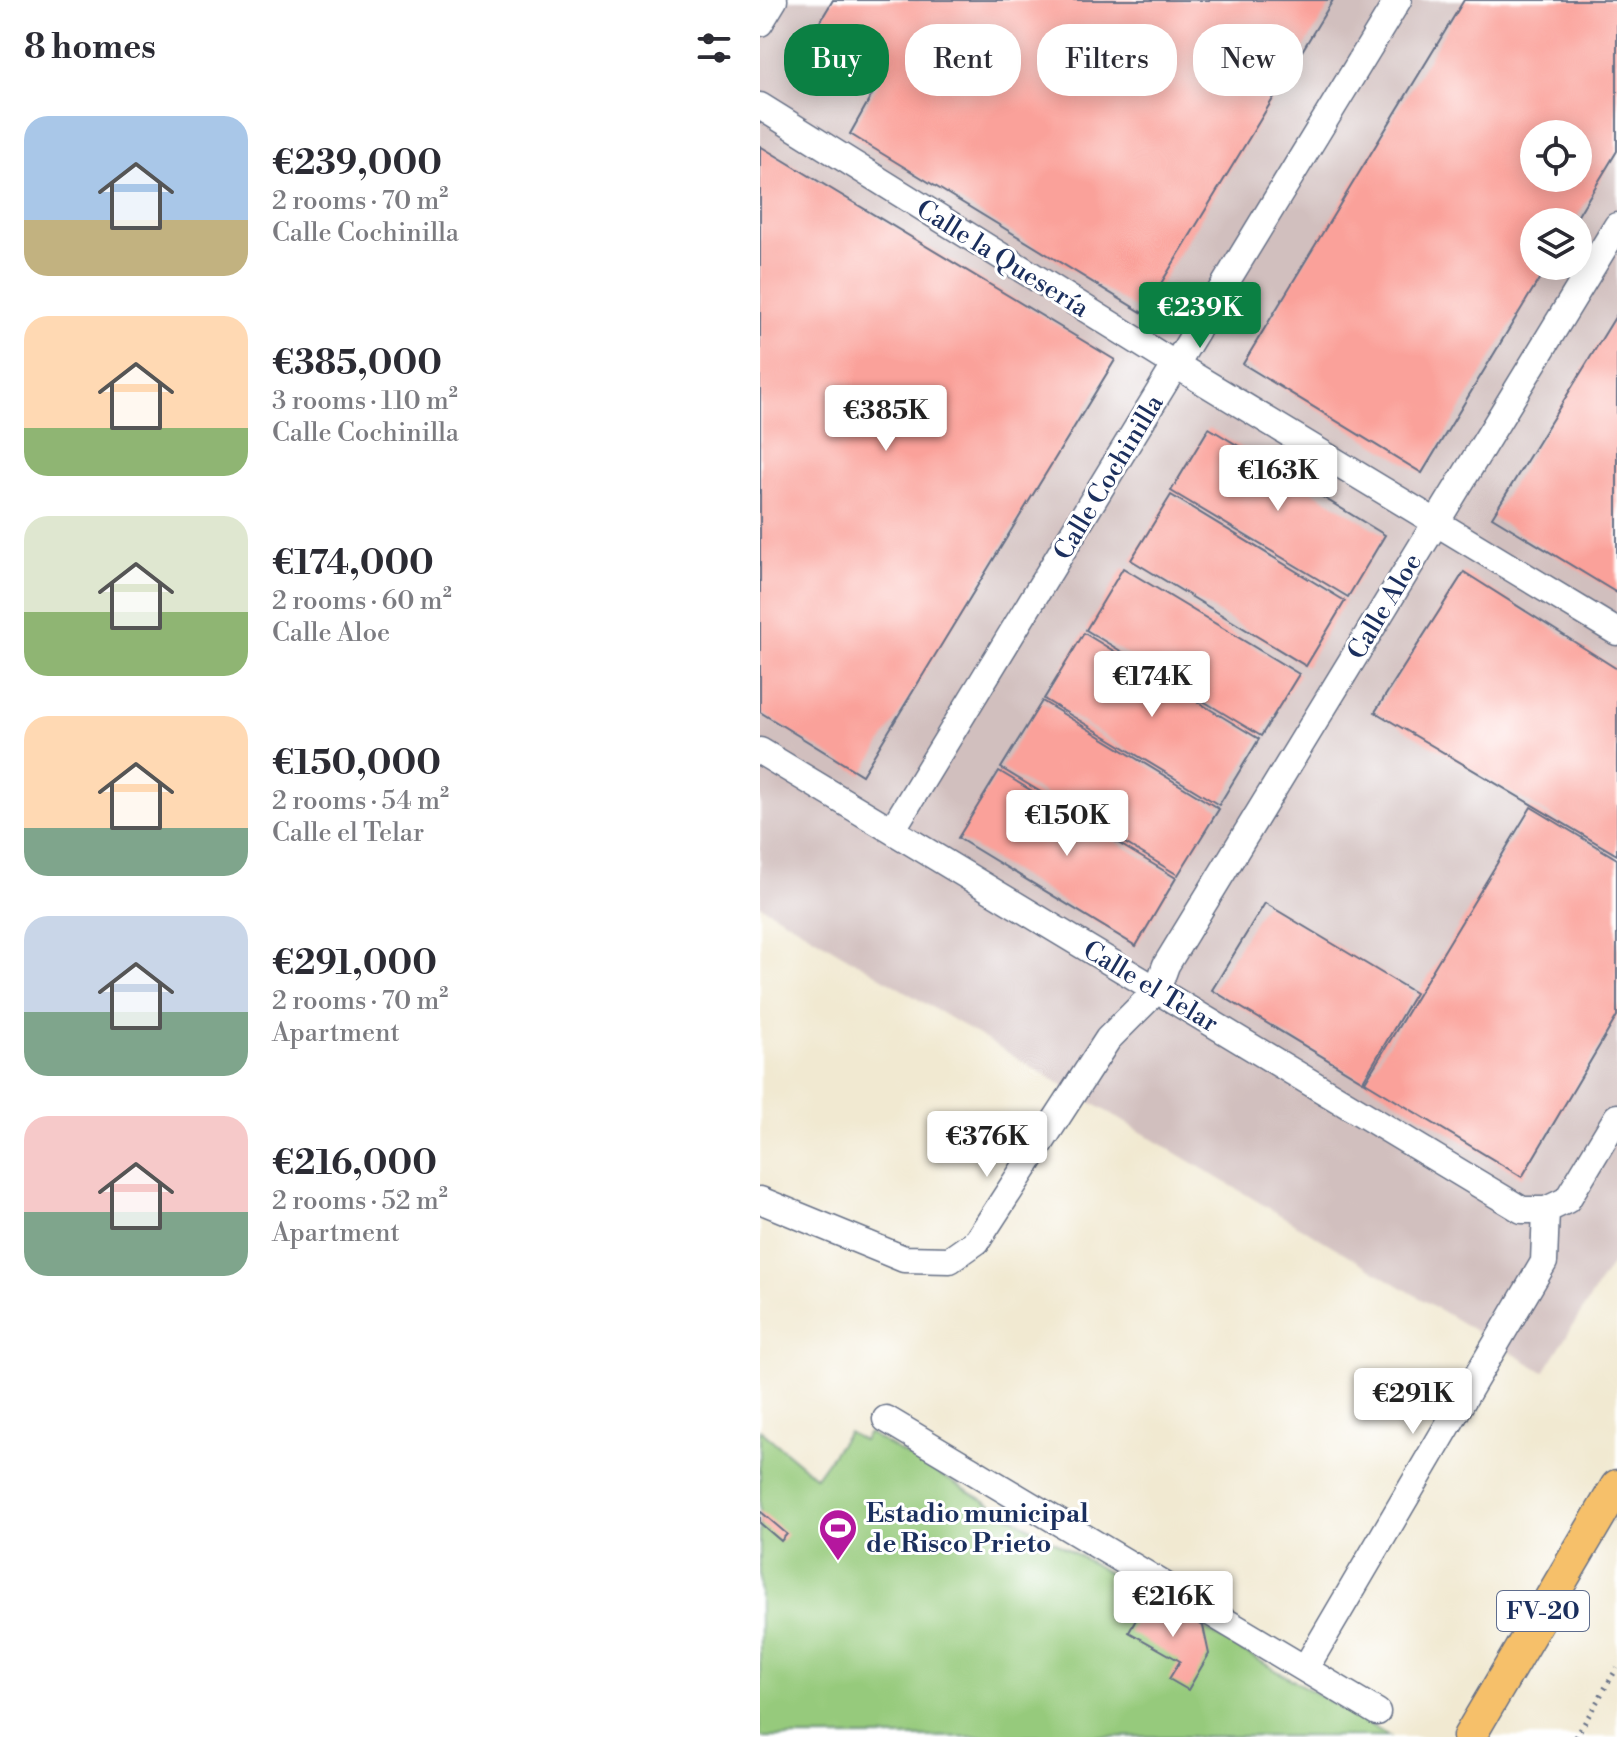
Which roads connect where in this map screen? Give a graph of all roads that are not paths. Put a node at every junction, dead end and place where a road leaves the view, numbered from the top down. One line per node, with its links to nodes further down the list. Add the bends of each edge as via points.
1 (774, 0): 3 (street)
2 (1398, 0): 6 (street, Calle Cochinilla)
3 (760, 23)
4 (760, 106): 6 (street, Calle la Quesería)
5 (1617, 226): 7 (street, Calle Aloe)
6 (1176, 365): 7 (street, Calle la Quesería); 10 (street, Calle Cochinilla)
7 (1435, 521): 8 (street, Calle la Quesería); 11 (street, Calle Aloe, via 1166,965)
8 (1617, 632)
9 (760, 751): 10 (street, Calle el Telar)
10 (892, 830): 11 (street, Calle el Telar)
11 (1157, 990): 13 (street, via 1108,1039 977,1241 950,1260 904,1259); 14 (street, Calle el Telar, via 1522,1210)
12 (1617, 1117): 14 (street, via 1567,1200)
13 (760, 1200)
14 (1546, 1210): 17 (street, via 1544,1262)
15 (886, 1419): 17 (street)
16 (1617, 1486): 19 (main road, FV-20)
17 (1305, 1669): 18 (street)
18 (1377, 1712)
19 (1469, 1737)

